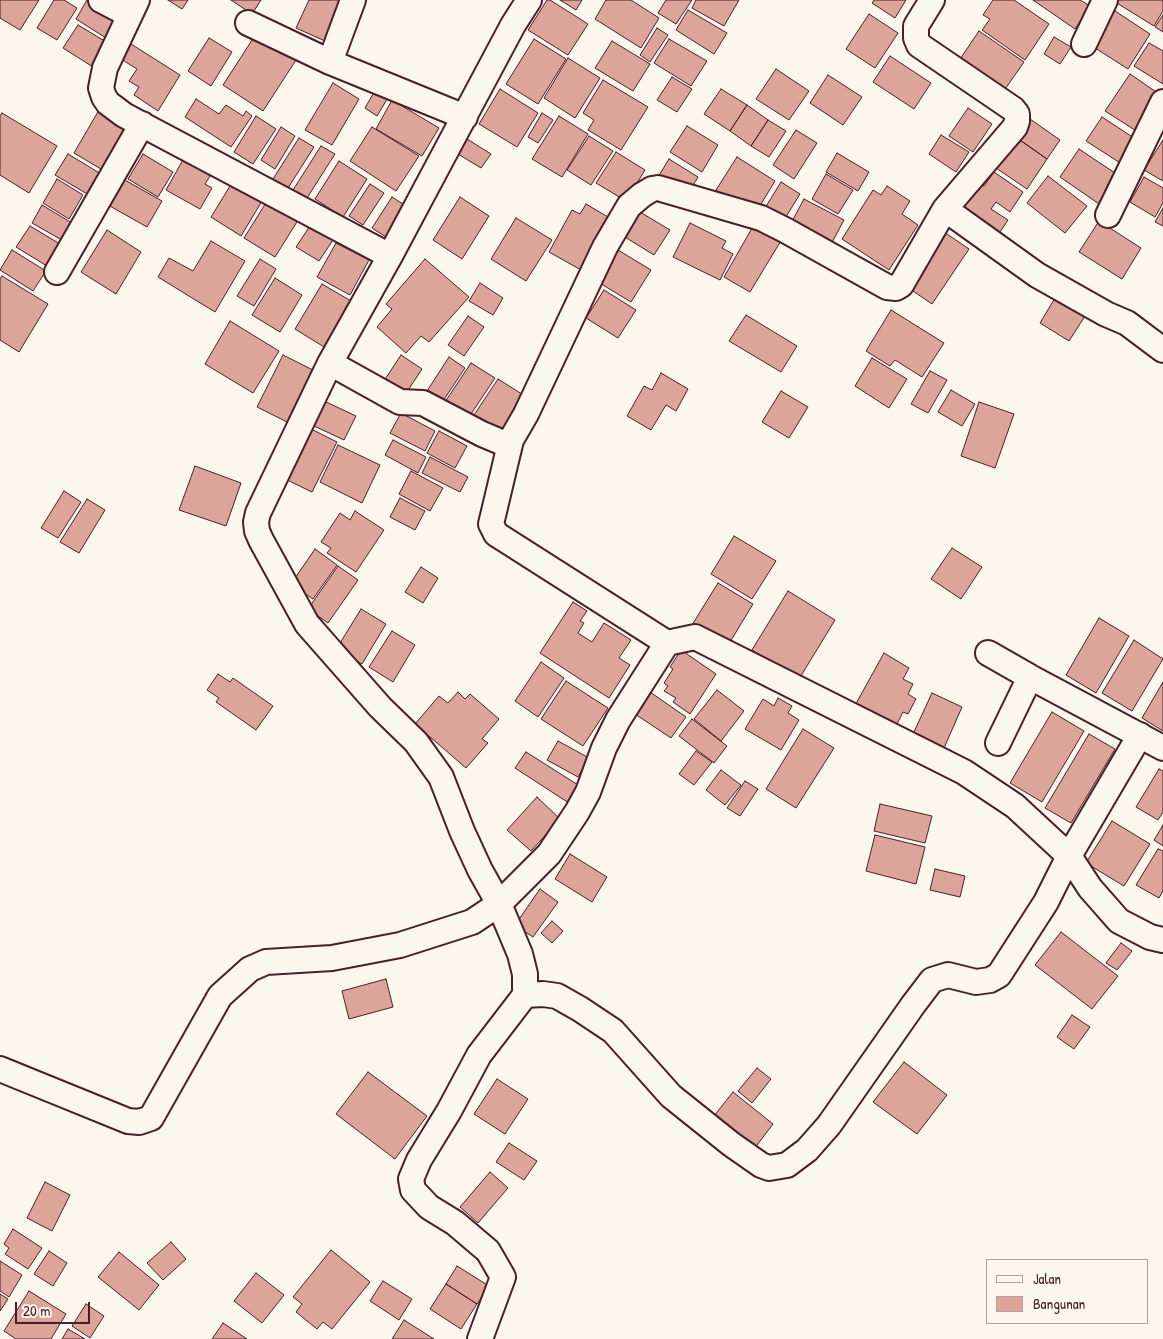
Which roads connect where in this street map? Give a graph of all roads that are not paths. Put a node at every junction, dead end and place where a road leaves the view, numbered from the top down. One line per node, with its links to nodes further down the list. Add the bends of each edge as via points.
1 (101, 0): 6 (street)
2 (353, 0): 9 (street)
3 (529, 0): 11 (street)
4 (932, 0): 13 (street, via 916,26 919,45 1017,114 1015,127)
5 (1105, 0): 8 (street)
6 (134, 7): 12 (street, via 104,68 101,88 108,103)
7 (248, 23): 9 (street)
8 (1084, 44)
9 (330, 62): 11 (street)
10 (1163, 102): 14 (street)
11 (465, 117): 15 (street)
12 (142, 124): 15 (street); 16 (street)
13 (945, 209): 17 (street, via 1037,275 1127,323); 19 (street, via 901,285 891,288 761,218 658,188 652,189 629,206 605,247)
14 (1108, 215)
15 (390, 256): 18 (street)
16 (57, 272)
17 (1163, 350)
18 (330, 363): 19 (street, via 400,402 423,403 501,442); 27 (street, via 258,513 256,531 307,624 380,707 416,742 441,777 476,862)
19 (511, 440): 20 (street, via 491,524 496,534)
20 (667, 644): 26 (street, via 695,637 964,772 1015,806); 27 (street, via 618,720 577,812 549,854)
21 (988, 653): 22 (street)
22 (1030, 677): 23 (street); 24 (street)
23 (1140, 735): 25 (street); 26 (street)
24 (998, 743)
25 (1163, 748)
26 (1069, 856): 28 (street, via 1090,888 1119,921); 29 (street, via 1046,902 999,975 976,982 948,976 932,980 829,1125 807,1150 787,1165 770,1168 761,1165 731,1144 671,1096 613,1031 580,1009 557,996)
27 (499, 904): 29 (street, via 520,954); 30 (street, via 472,922 400,944 332,958 266,962 250,969 220,996 150,1118 139,1122 128,1122)
28 (1163, 940)
29 (526, 995): 31 (street, via 479,1056 410,1179 413,1190 429,1207 455,1223 488,1252 503,1277)
30 (0, 1069)
31 (480, 1339)

